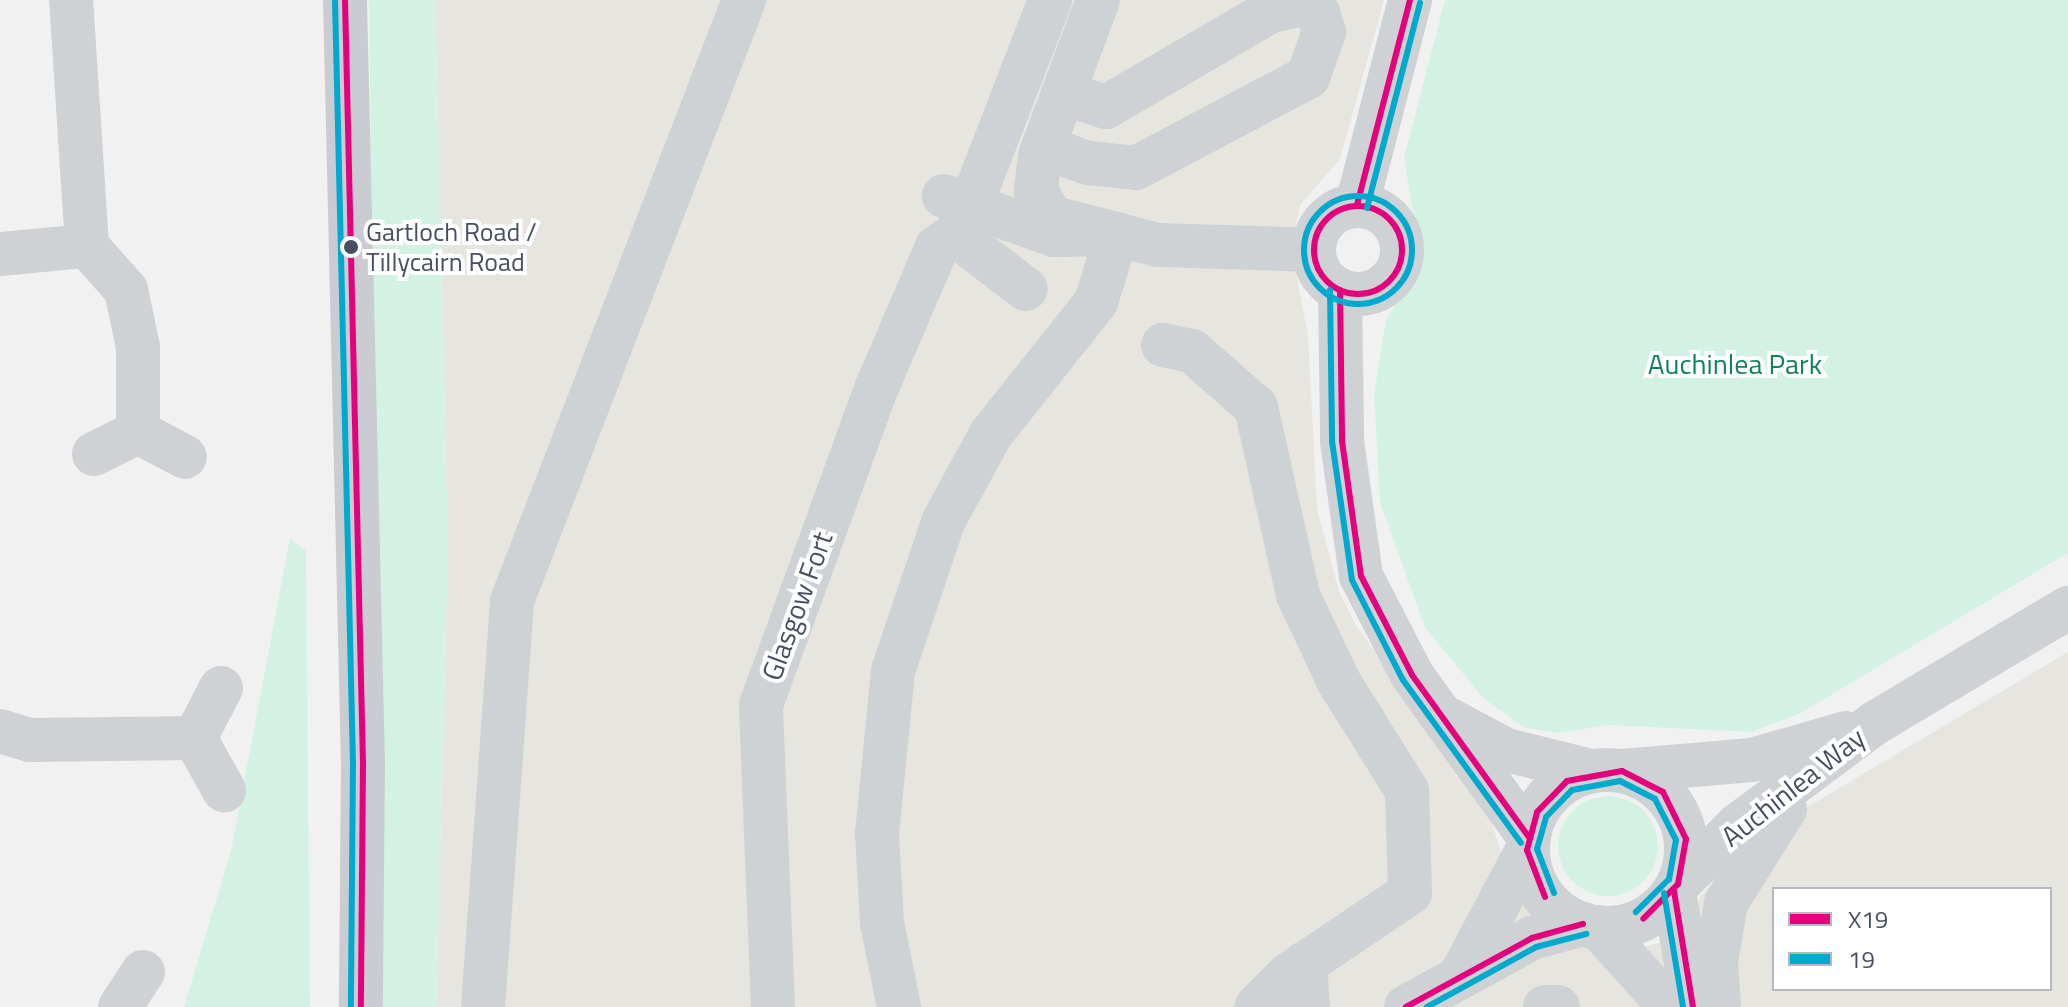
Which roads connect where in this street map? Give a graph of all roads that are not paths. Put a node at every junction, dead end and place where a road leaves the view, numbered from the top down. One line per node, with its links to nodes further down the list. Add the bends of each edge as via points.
1 (71, 0): 12 (street)
2 (345, 0): 35 (main road, via 363,746)
3 (744, 0): 36 (street, via 512,601)
4 (1050, 0): 10 (street, Glasgow Fort)
5 (1098, 0): 7 (street)
6 (1410, 0): 9 (street)
7 (1063, 93): 8 (street); 8 (street, via 1106,107 1271,11 1303,4 1318,13 1324,32 1308,77 1136,168 1088,163)
8 (1043, 147): 11 (street, via 1036,191 1051,217)
9 (1357, 205): 13 (street, via 1326,218); 16 (street, via 1387,216 1402,243 1401,258 1385,285)
10 (956, 212): 11 (street, via 1054,235); 15 (street); 37 (street, Glasgow Fort, via 877,387 761,705)
11 (1117, 234): 13 (street, via 1157,245); 38 (street, via 1096,302 991,434 943,522 893,671 877,834 882,923)
12 (87, 246): 14 (street); 18 (street, via 126,290 138,347)
13 (1313, 250): 16 (street, via 1321,274)
14 (0, 254)
15 (1026, 289)
16 (1340, 290): 23 (street, Auchinlea Way, via 1349,529 1380,625)
17 (1163, 345): 33 (street, via 1192,351 1256,407 1298,595 1339,682 1407,791 1410,893)
18 (138, 432): 19 (street); 20 (street)
19 (94, 454)
20 (185, 457)
21 (2068, 608): 24 (street, Auchinlea Way)
22 (221, 688): 26 (street)
23 (1440, 715): 28 (street, Auchinlea Way, via 1506,750); 30 (street, Auchinlea Way)
24 (1875, 723): 27 (street, Auchinlea Way); 28 (street, Auchinlea Way, via 1752,760)
25 (0, 731): 26 (street, via 30,740)
26 (195, 738): 29 (street)
27 (1832, 757): 31 (street, Auchinlea Way, via 1738,825); 46 (street, via 1763,836 1734,884 1716,961)
28 (1606, 771): 30 (street, via 1546,799); 31 (street, via 1663,792 1680,817 1685,862)
29 (224, 790)
30 (1528, 844): 32 (street, via 1548,901); 34 (street)
31 (1676, 888): 32 (street, via 1643,919); 45 (street)
32 (1591, 926): 34 (street, via 1532,938); 44 (street)
33 (1305, 963): 39 (street); 40 (street)
34 (1463, 971): 41 (street)
35 (361, 1007)
36 (483, 1007)
37 (773, 1007)
38 (899, 1007)
39 (1256, 1007)
40 (1308, 1007)
41 (1406, 1007)
42 (1545, 1007): 43 (street)
43 (1558, 1007)
44 (1670, 1007)
45 (1693, 1007)
46 (1719, 1007)

